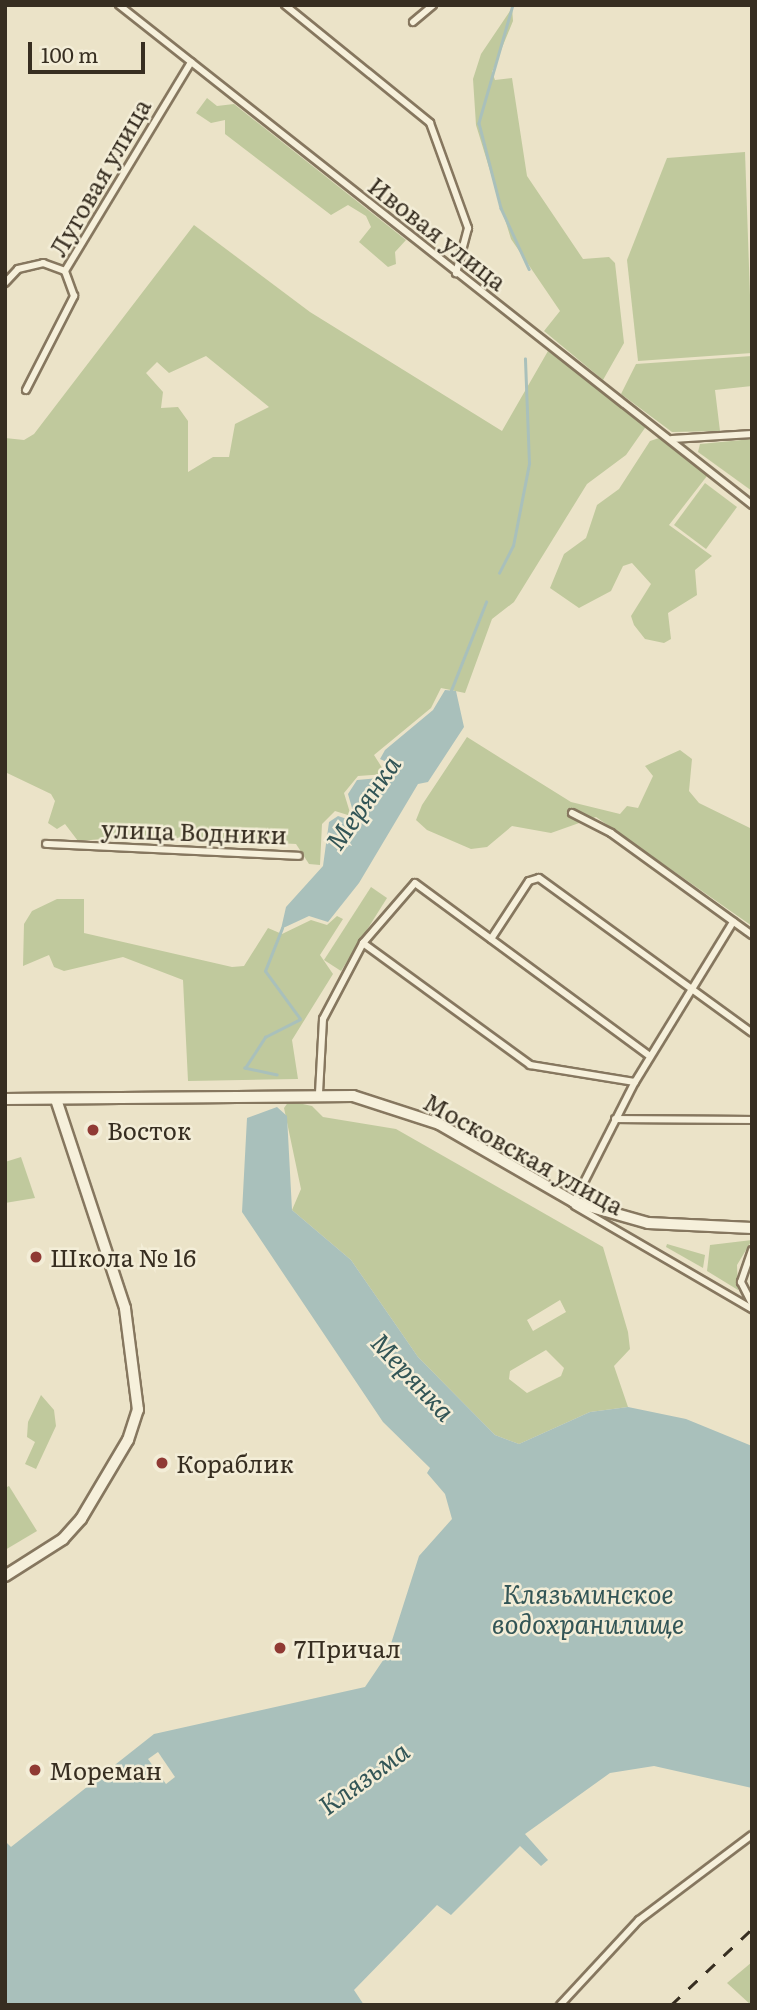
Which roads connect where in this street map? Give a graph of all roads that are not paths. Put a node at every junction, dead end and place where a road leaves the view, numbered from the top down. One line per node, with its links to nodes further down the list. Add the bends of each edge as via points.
1 (119, 5): 5 (street, Ивовая улица)
2 (285, 5): 7 (street, via 430,123 468,228)
3 (433, 5): 4 (street)
4 (413, 22)
5 (191, 62): 6 (street, Луговая улица); 7 (street, Ивовая улица)
6 (65, 271): 8 (street, via 43,263 18,269); 9 (street, Луговая улица, via 74,296)
7 (456, 273): 11 (street, Ивовая улица)
8 (5, 283)
9 (26, 390)
10 (752, 433): 11 (street)
11 (672, 439): 12 (street, Ивовая улица)
12 (752, 505)
13 (572, 813): 16 (street, via 611,833)
14 (46, 844): 15 (street, улица Водники, via 61,849 128,843)
15 (299, 856)
16 (733, 922): 17 (street); 20 (street)
17 (752, 935)
18 (491, 939): 19 (street, via 417,883 398,897); 20 (street, via 529,881 539,878); 22 (street)
19 (363, 943): 23 (street, via 530,1065); 24 (street, via 323,1019)
20 (694, 989): 21 (street); 22 (street)
21 (752, 1033)
22 (650, 1056): 23 (street)
23 (635, 1082): 27 (street)
24 (319, 1093): 26 (main road, Московская улица); 29 (main road, Московская улица, via 414,1113)
25 (5, 1099): 26 (main road, Московская улица)
26 (56, 1099): 34 (main road, via 125,1308 138,1410 128,1440 81,1519 63,1539)
27 (615, 1119): 28 (street); 30 (street)
28 (752, 1120)
29 (555, 1194): 30 (main road); 33 (street, Московская улица)
30 (574, 1202): 31 (main road, via 648,1223)
31 (752, 1227)
32 (752, 1250): 33 (street, via 741,1282)
33 (752, 1307)
34 (5, 1576)
35 (752, 1835): 36 (street, via 639,1920)
36 (560, 2005)

